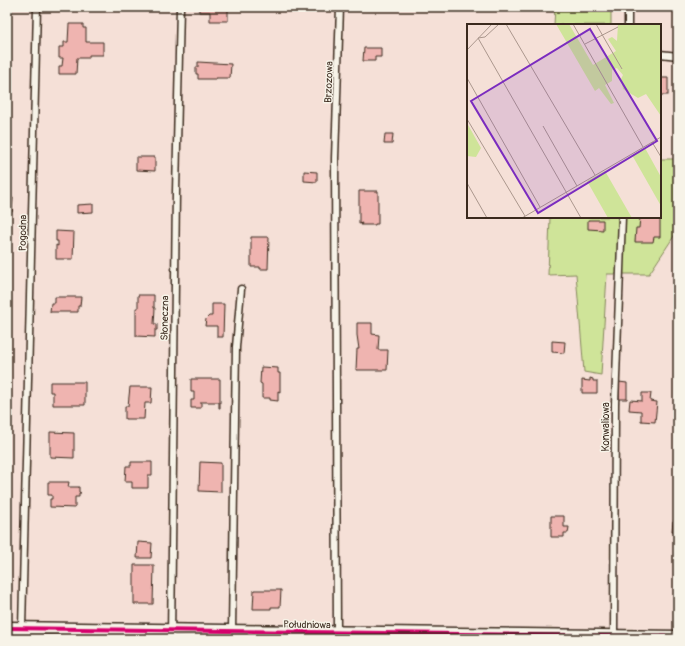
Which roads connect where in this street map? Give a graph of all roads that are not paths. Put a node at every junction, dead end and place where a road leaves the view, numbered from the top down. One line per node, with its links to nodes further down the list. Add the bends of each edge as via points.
1 (38, 7): 11 (lane, Pogodna)
2 (180, 7): 14 (lane, Słoneczna)
3 (340, 7): 13 (lane, Brzozowa, via 335,158)
4 (628, 7): 5 (lane)
5 (628, 24)
6 (661, 54): 7 (lane)
7 (678, 56)
8 (622, 218): 15 (lane, Konwaliowa, via 615,404)
9 (241, 289): 12 (lane, via 236,347)
10 (7, 628): 11 (street, Południowa)
11 (22, 628): 14 (street, Południowa)
12 (232, 631): 13 (street, Południowa); 14 (street, Południowa)
13 (337, 633): 15 (street, Południowa)
14 (172, 634)
15 (614, 636): 17 (street, Południowa)
16 (678, 637): 17 (street, Południowa)
17 (664, 638)

